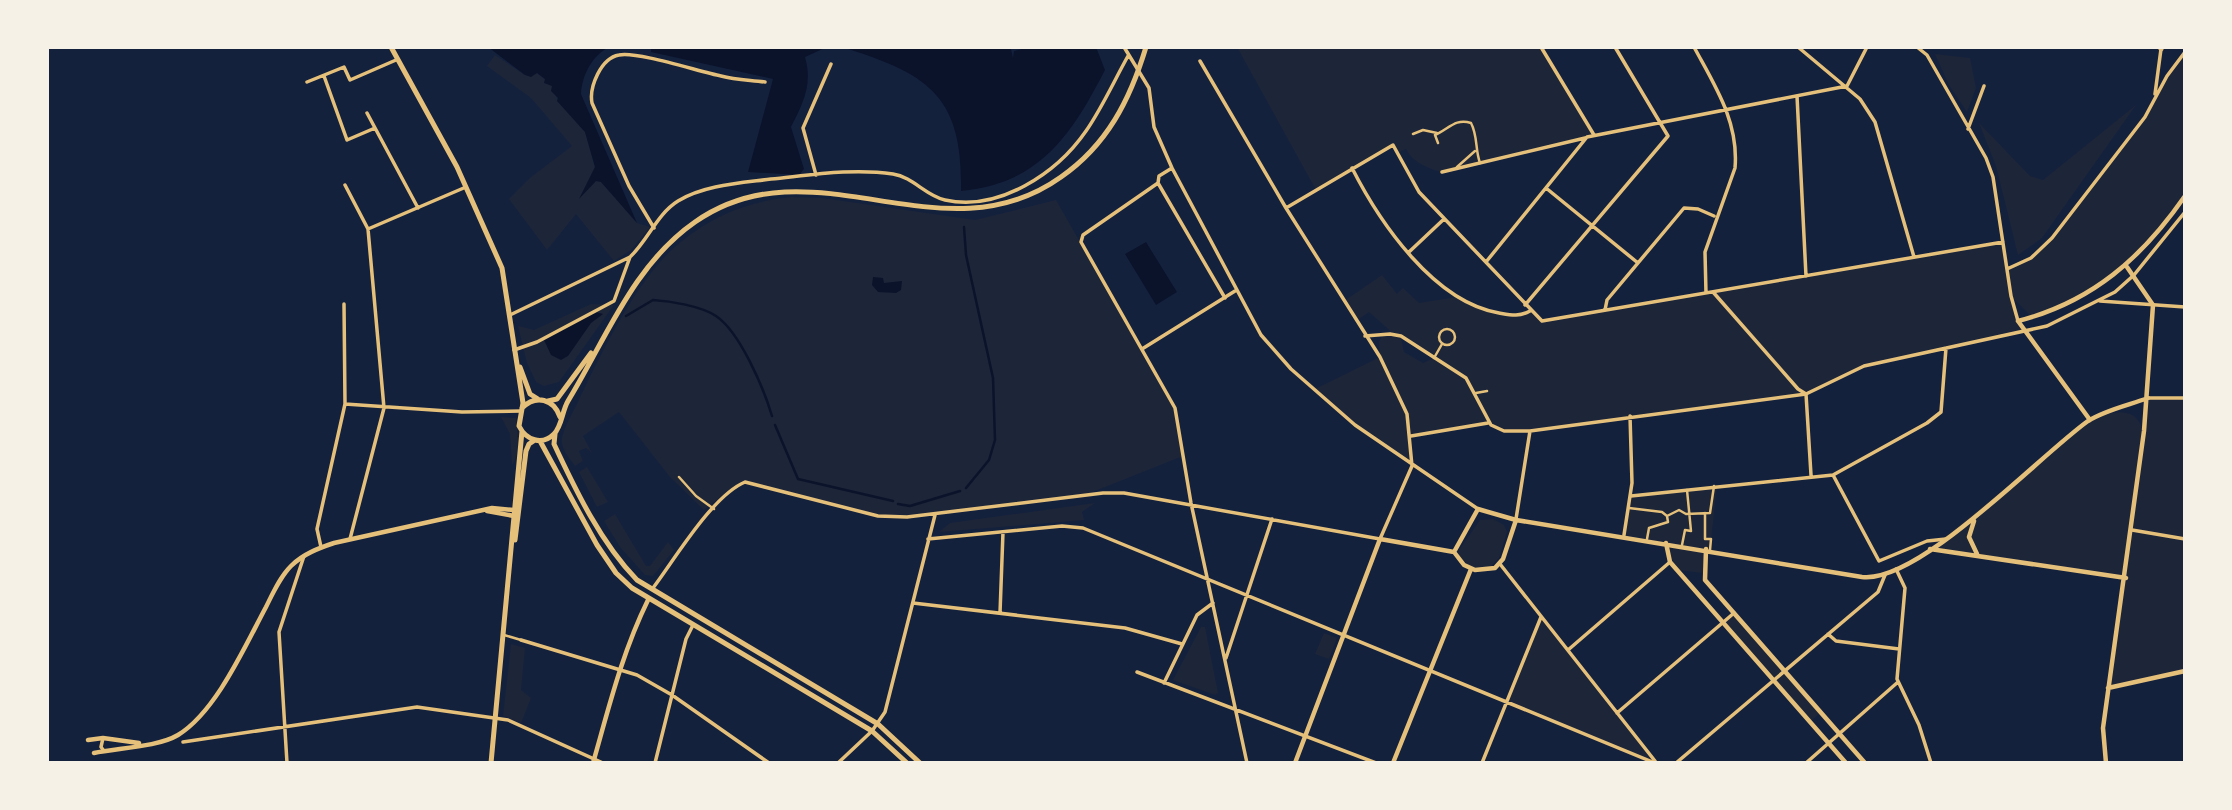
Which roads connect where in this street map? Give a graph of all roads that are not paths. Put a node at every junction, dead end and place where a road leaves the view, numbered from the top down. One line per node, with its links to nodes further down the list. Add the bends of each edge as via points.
1 (391, 47): 13 (main road)
2 (1124, 47): 12 (street)
3 (1146, 47): 78 (main road, via 1128,99 1098,144 1068,173 1044,188 997,206 950,210 817,191 753,195 719,207 686,228 659,254)
4 (1541, 47): 30 (street)
5 (1615, 47): 25 (street)
6 (1694, 47): 23 (street)
7 (1798, 47): 19 (street)
8 (1867, 47): 19 (street)
9 (1917, 47): 27 (street, via 1927,55)
10 (2161, 48): 22 (street)
11 (2185, 52): 22 (street)
12 (1128, 56): 35 (street, via 1149,88 1154,127); 39 (street, via 1080,139 1037,178 1011,193 954,202 898,175)
13 (396, 60): 16 (street, via 350,80 344,67); 42 (main road)
14 (1199, 61): 46 (street)
15 (831, 64): 39 (street, via 803,128)
16 (324, 76): 17 (street); 26 (street, via 348,140)
17 (307, 82)
18 (765, 82): 51 (street, via 627,54 605,62 592,103 634,198)
19 (1847, 86): 21 (street); 56 (street, via 1875,122)
20 (1984, 86): 27 (street)
21 (1797, 95): 23 (street); 62 (street)
22 (2155, 98): 60 (street, via 2052,237 2031,258)
23 (1727, 109): 25 (street); 48 (street, via 1734,168)
24 (367, 113): 26 (street)
25 (1662, 122): 30 (street); 50 (street, via 1668,136)
26 (375, 128): 45 (street)
27 (1968, 129): 53 (street, via 1993,177)
28 (1440, 133): 29 (street, via 1423,130); 32 (street, via 1435,135); 33 (street, via 1457,122 1471,124)
29 (1413, 134)
30 (1594, 136): 31 (street)
31 (1587, 137): 34 (street); 43 (street)
32 (1438, 143)
33 (1475, 151): 34 (street); 37 (street)
34 (1480, 163): 37 (street)
35 (1172, 168): 40 (street, via 1159,176); 63 (street)
36 (1352, 168): 46 (street); 49 (street, via 1393,145 1419,192); 54 (street, via 1382,221)
37 (1455, 169): 38 (street)
38 (1442, 172)
39 (816, 175): 51 (street, via 690,194 669,207)
40 (1158, 183): 66 (street); 81 (street, via 1081,239)
41 (345, 185): 52 (street)
42 (466, 187): 45 (street); 74 (main road, via 502,268)
43 (1546, 188): 50 (street); 57 (street)
44 (2185, 196): 59 (street)
45 (418, 208): 52 (street)
46 (1286, 208): 77 (street)
47 (2185, 212): 61 (street)
48 (1715, 217): 58 (street, via 1684,208); 65 (street, via 1703,262)
49 (1444, 219): 54 (street); 57 (street)
50 (1593, 226): 58 (street); 69 (street)
51 (654, 228): 55 (street)
52 (368, 229): 92 (street)
53 (2003, 242): 56 (street); 60 (street)
54 (1409, 251): 73 (street, via 1461,300 1506,314 1521,316)
55 (630, 257): 74 (street); 82 (street, via 614,301)
56 (1914, 257): 62 (street)
57 (1486, 262): 69 (street)
58 (1638, 263): 72 (street, via 1607,300)
59 (2126, 267): 61 (street); 75 (street, via 2072,303)
60 (2007, 269): 75 (street)
61 (2134, 275): 67 (street); 70 (street)
62 (1806, 276): 64 (street)
63 (1235, 291): 66 (street); 103 (street, via 1261,335 1291,369 1355,425)
64 (1713, 292): 65 (street); 86 (street)
65 (1706, 293): 72 (street)
66 (1224, 298): 81 (street)
67 (2099, 302): 70 (street); 76 (street, via 2047,326)
68 (344, 303): 91 (street)
69 (1525, 305): 73 (street)
70 (2153, 305): 71 (street); 87 (street)
71 (2185, 307)
72 (1605, 310): 73 (street, via 1542,321)
73 (1531, 311)
74 (509, 315): 82 (main road)
75 (2018, 321): 76 (street)
76 (2024, 331): 80 (street); 96 (street)
77 (1365, 336): 83 (street, via 1401,336); 101 (street, via 1380,356 1407,414)
78 (600, 342): 90 (main road, via 557,399); 95 (main road)
79 (1442, 344): 79 (street, via 1454,341 1451,330 1439,334); 83 (street)
80 (1946, 348): 86 (street, via 1864,366); 105 (street, via 1941,412)
81 (1142, 349): 110 (street, via 1175,408)
82 (515, 352): 89 (main road, via 530,394); 93 (main road)
83 (1434, 358): 85 (street, via 1466,378)
84 (1487, 390): 85 (street)
85 (1476, 393): 97 (street)
86 (1806, 394): 94 (street); 104 (street)
87 (2148, 398): 88 (street); 96 (street); 122 (street)
88 (2185, 398)
89 (538, 399): 90 (main road); 93 (main road)
90 (548, 401): 95 (main road)
91 (345, 404): 92 (street); 133 (street, via 317,529)
92 (384, 408): 93 (street); 130 (street)
93 (521, 411): 98 (main road)
94 (1630, 415): 99 (street); 109 (street)
95 (560, 419): 100 (main road)
96 (2090, 420): 119 (street)
97 (1489, 422): 99 (street, via 1500,430); 101 (street)
98 (522, 431): 102 (main road); 114 (main road)
99 (1530, 431): 121 (street)
100 (555, 434): 102 (main road); 147 (main road, via 554,444 604,538 631,574)
101 (1411, 436): 103 (street)
102 (538, 440): 137 (main road, via 526,451); 149 (main road, via 616,573)
103 (1412, 466): 113 (street); 126 (street)
104 (1811, 475): 105 (street); 107 (street)
105 (1833, 475): 128 (street, via 1879,561 1927,541)
106 (679, 477): 112 (street)
107 (1714, 486): 108 (street); 115 (street, via 1712,512)
108 (1687, 489): 109 (street); 116 (street)
109 (1632, 496): 111 (street)
110 (1191, 503): 117 (street, via 1124,494 1085,495); 120 (street); 145 (street)
111 (1629, 508): 118 (street); 124 (street)
112 (714, 509): 117 (street, via 733,487 745,482 878,516); 147 (street)
113 (1478, 509): 121 (street); 136 (street)
114 (514, 513): 130 (street, via 492,508); 137 (main road)
115 (1705, 513): 116 (street); 135 (street, via 1705,539 1711,540)
116 (1689, 514): 118 (street, via 1679,510); 132 (street, via 1691,531 1685,530)
117 (935, 515): 125 (street)
118 (1667, 516): 127 (street, via 1664,525 1648,528)
119 (1976, 517): 128 (street); 138 (street, via 1969,537)
120 (1272, 519): 126 (street); 148 (street)
121 (1516, 520): 124 (street); 141 (street)
122 (2132, 530): 129 (street); 146 (street)
123 (1003, 532): 125 (street); 145 (street, via 1075,526); 152 (street)
124 (1624, 535): 127 (street)
125 (928, 539): 150 (street)
126 (1380, 539): 136 (street); 159 (street)
127 (1647, 539): 131 (street)
128 (1946, 539): 134 (street)
129 (2185, 539)
130 (350, 540): 133 (street)
131 (1666, 543): 132 (street); 140 (street)
132 (1682, 545): 135 (street)
133 (321, 547): 139 (street)
134 (1930, 549): 138 (street); 143 (street)
135 (1708, 550): 144 (street, via 1862,577); 153 (street, via 1703,578)
136 (1454, 552): 142 (street)
137 (512, 554): 158 (main road)
138 (1978, 555): 146 (street)
139 (304, 556): 180 (street, via 279,632); 188 (street, via 282,577 200,716 174,737)
140 (1670, 562): 155 (street); 163 (street)
141 (1500, 564): 142 (street, via 1485,571); 154 (street)
142 (1471, 569): 167 (street)
143 (1896, 569): 144 (street); 162 (street, via 1905,588)
144 (1885, 575): 157 (street, via 1878,592)
145 (1207, 578): 148 (street); 151 (street)
146 (2126, 578): 173 (street)
147 (652, 590): 179 (main road)
148 (1247, 595): 159 (street); 164 (street)
149 (648, 600): 156 (main road); 165 (street)
150 (913, 603): 152 (street); 179 (street, via 890,696)
151 (1213, 603): 161 (street, via 1197,615); 164 (street)
152 (1000, 613): 161 (street, via 1125,628)
153 (1734, 613): 155 (street); 166 (street)
154 (1541, 617): 163 (street); 175 (street)
155 (1722, 623): 170 (street); 177 (street)
156 (693, 625): 174 (street); 181 (main road)
157 (1828, 634): 162 (street, via 1836,641); 166 (street)
158 (504, 635): 160 (street); 178 (main road)
159 (1343, 636): 167 (street); 183 (street)
160 (521, 640): 165 (street)
161 (1182, 644): 172 (street)
162 (1899, 649): 171 (street)
163 (1567, 650): 177 (street)
164 (1225, 660): 176 (street)
165 (620, 668): 174 (street); 191 (street)
166 (1784, 670): 170 (street); 182 (street)
167 (1430, 671): 175 (street); 203 (street)
168 (2185, 671): 173 (street)
169 (1137, 672): 172 (street)
170 (1772, 680): 187 (street); 206 (street)
171 (1898, 682): 182 (street); 210 (street, via 1919,725)
172 (1164, 683): 176 (street)
173 (2108, 688): 211 (street, via 2103,728)
174 (672, 695): 195 (street); 196 (street)
175 (1507, 702): 204 (street); 205 (street)
176 (1236, 710): 183 (street); 200 (street)
177 (1617, 713): 205 (street)
178 (495, 718): 180 (street, via 413,707); 191 (street, via 523,726); 193 (main road)
179 (878, 724): 181 (street); 199 (main road)
180 (285, 729): 186 (street); 192 (street)
181 (872, 731): 197 (street); 198 (main road)
182 (1839, 733): 187 (street); 209 (street)
183 (1305, 736): 201 (street); 202 (street)
184 (103, 738): 185 (street); 188 (street); 189 (street)
185 (88, 740)
186 (183, 742)
187 (1828, 742): 207 (street); 208 (street)
188 (143, 743): 189 (street)
189 (104, 751): 190 (street)
190 (94, 753)
191 (593, 760): 194 (street)
192 (287, 763)
193 (491, 763)
194 (603, 763)
195 (655, 763)
196 (769, 763)
197 (838, 763)
198 (907, 763)
199 (920, 763)
200 (1247, 763)
201 (1294, 763)
202 (1376, 763)
203 (1393, 763)
204 (1482, 763)
205 (1655, 763)
206 (1676, 763)
207 (1806, 763)
208 (1846, 763)
209 (1865, 763)
210 (1930, 763)
211 (2106, 763)

